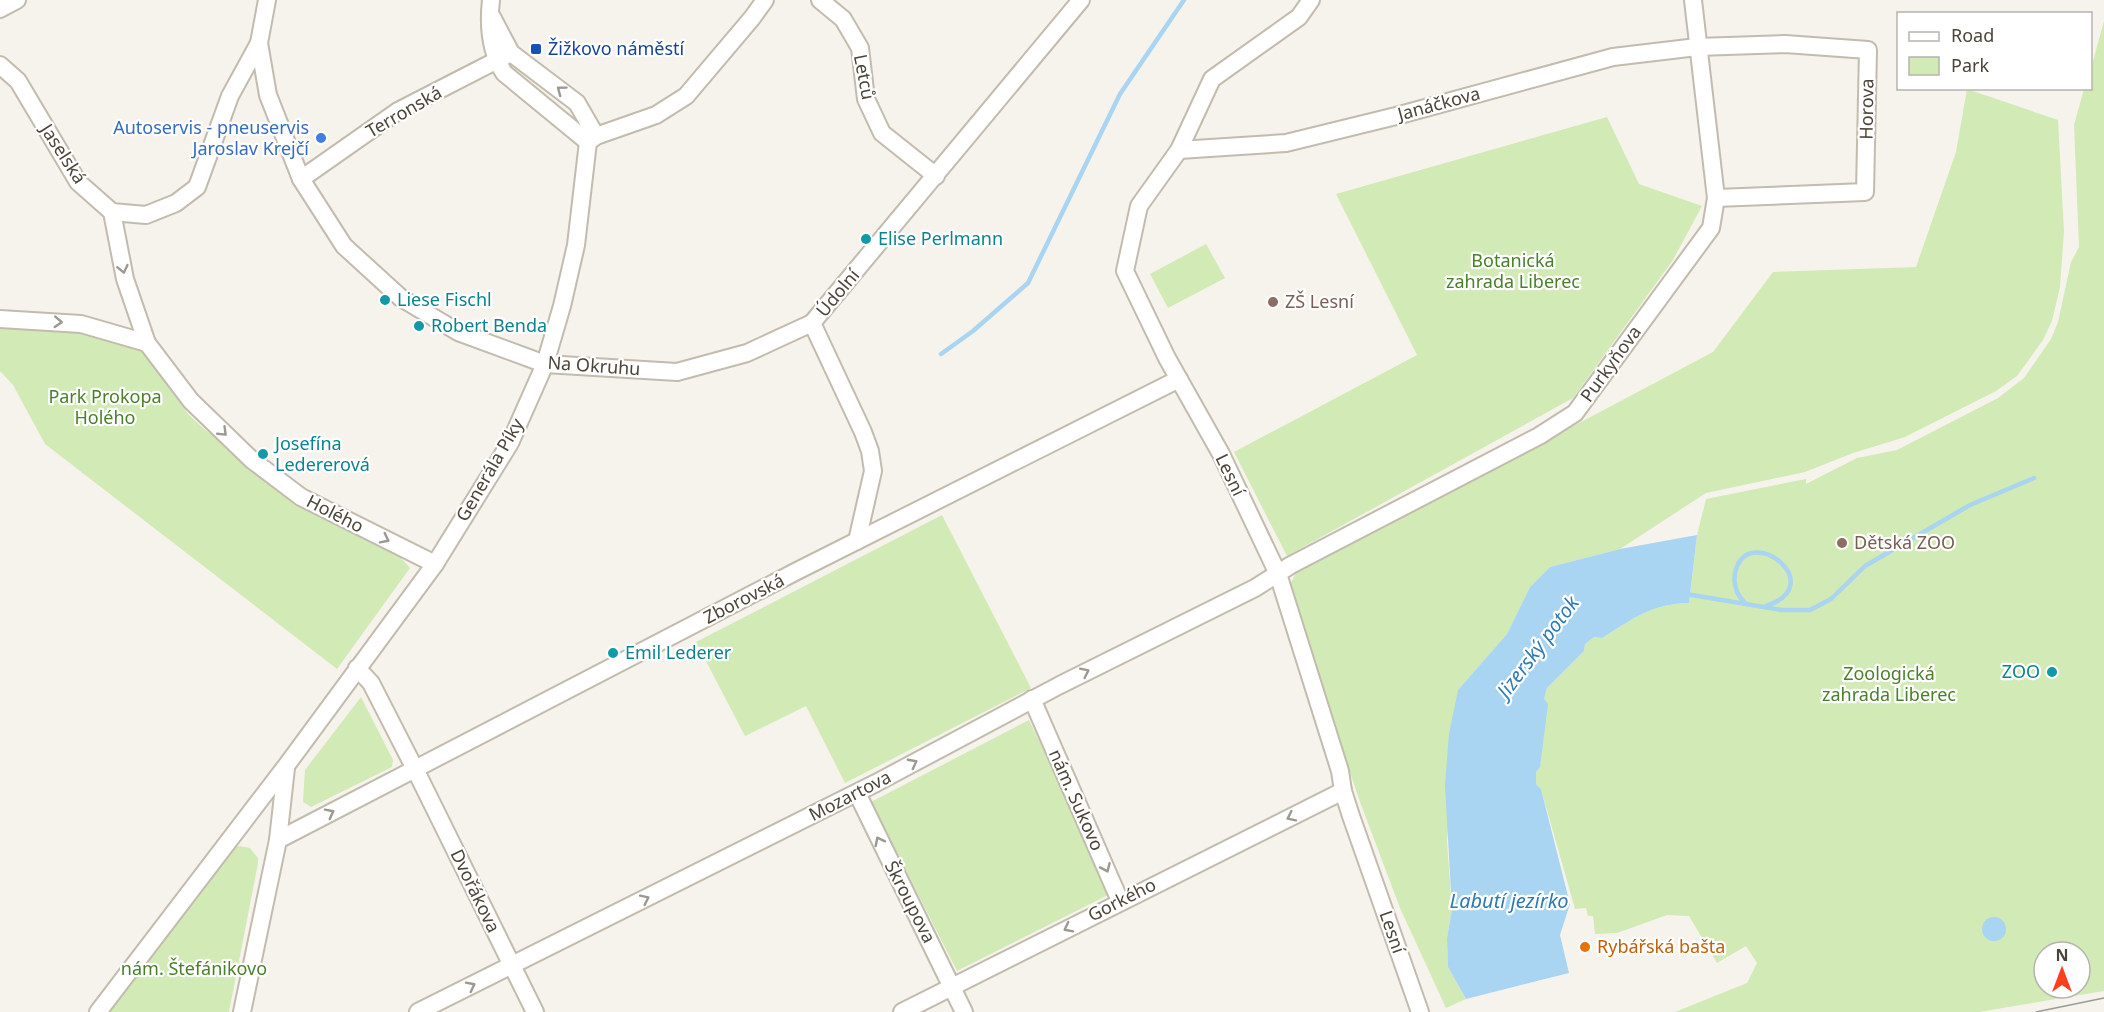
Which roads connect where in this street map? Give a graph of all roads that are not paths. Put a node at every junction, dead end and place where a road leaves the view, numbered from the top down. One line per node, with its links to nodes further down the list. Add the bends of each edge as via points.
1 (18, 0): 9 (street)
2 (267, 0): 10 (street, Na Okruhu)
3 (765, 0): 14 (street, via 686,96 656,115)
4 (820, 0): 16 (street, Letců, via 843,19 860,48 866,99 882,133)
5 (1081, 0): 16 (street, Údolní)
6 (1311, 0): 15 (street, Lesní, via 1299,17 1212,78)
7 (1693, 0): 11 (street, Purkyňova)
8 (490, 7): 12 (street, via 491,41)
9 (0, 9)
10 (259, 43): 17 (street, Na Okruhu, via 268,95); 19 (street, via 231,96 197,187 176,203 146,215)
11 (1697, 47): 15 (street, Janáčkova, via 1613,57 1286,143); 18 (street, Purkyňova); 18 (street, Horova, via 1785,44 1868,50 1865,192)
12 (504, 58): 14 (street, via 504,73); 14 (street, one-way to 12, via 578,103); 17 (street, Terronská, via 398,111)
13 (0, 64): 19 (street, Jaselská, via 18,81 78,182)
14 (592, 139): 23 (street, Generála Píky, via 576,244)
15 (1179, 150): 24 (street, Lesní, via 1139,206 1125,271)
16 (936, 176): 21 (street, Údolní)
17 (301, 179): 23 (street, Na Okruhu, via 344,246 401,298 458,332)
18 (1716, 198): 27 (street, Purkyňova, via 1711,228 1575,413 1539,436)
19 (112, 212): 22 (street, Holého, one-way to 22, via 125,279)
20 (0, 319): 22 (street, one-way to 22, via 81,324)
21 (812, 323): 23 (street, Na Okruhu, via 747,353 677,372); 25 (street, Údolní, via 870,450 873,471)
22 (147, 343): 26 (street, Holého, one-way to 26, via 191,401 252,460 301,497)
23 (544, 364): 26 (street, Generála Píky, via 510,442)
24 (1179, 380): 25 (street, Zborovská); 27 (street, Lesní, via 1221,454)
25 (857, 541): 31 (street, Zborovská)
26 (435, 564): 28 (street, Generála Píky)
27 (1278, 574): 29 (street, Mozartova, one-way to 27); 32 (street, Lesní)
28 (357, 668): 30 (street); 31 (street, via 370,683)
29 (1032, 699): 33 (street, Mozartova, one-way to 29); 35 (street, nám. Sukovo, one-way to 35)
30 (286, 766): 34 (street); 38 (street)
31 (415, 769): 34 (street, one-way to 31); 36 (street, Dvořákova)
32 (1343, 791): 35 (street, Gorkého, one-way to 35); 44 (street, Lesní)
33 (857, 793): 36 (street, Mozartova, one-way to 33); 37 (street, Škroupova, one-way to 33)
34 (278, 840): 39 (street)
35 (1120, 901): 37 (street, Gorkého, one-way to 37)
36 (511, 965): 40 (street, Mozartova, one-way to 36); 41 (street, Dvořákova)
37 (952, 987): 42 (street, Gorkého); 43 (street, Škroupova)
38 (98, 1012)
39 (242, 1012)
40 (418, 1012)
41 (535, 1012)
42 (902, 1012)
43 (964, 1012)
44 (1420, 1012)

